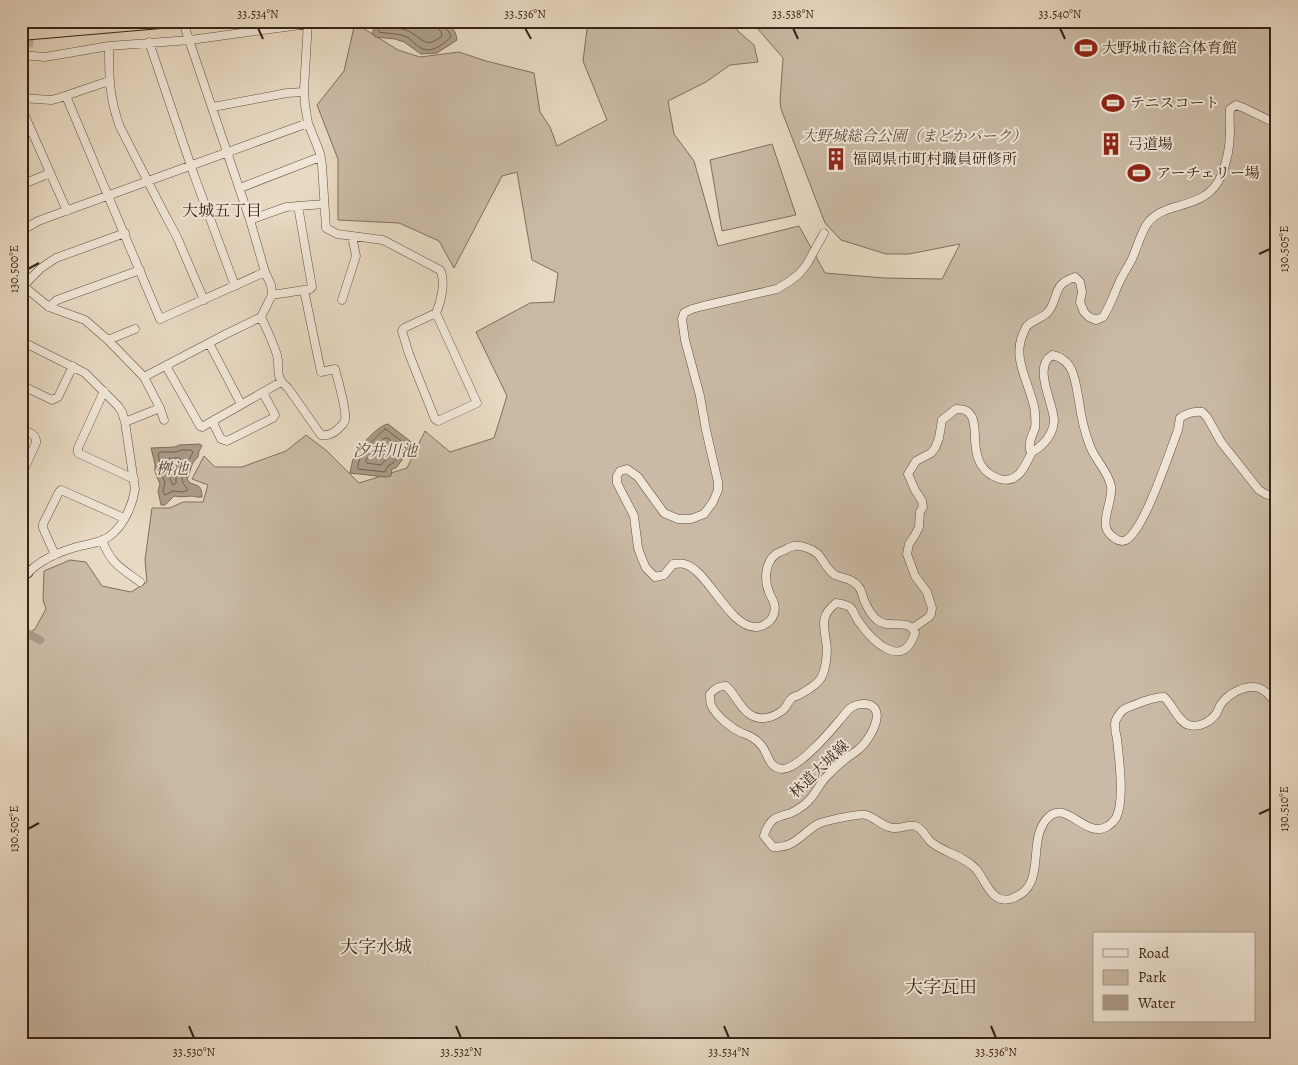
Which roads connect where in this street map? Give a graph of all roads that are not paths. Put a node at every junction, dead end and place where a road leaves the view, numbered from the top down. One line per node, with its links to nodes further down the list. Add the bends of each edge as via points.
1 (160, 21): 5 (highway)
2 (317, 21): 3 (street)
3 (308, 22): 6 (street); 12 (street)
4 (185, 28): 6 (street)
5 (21, 33)
6 (190, 40): 7 (street); 16 (street)
7 (149, 42): 8 (street); 21 (street)
8 (109, 46): 10 (street, via 45,57); 11 (street)
9 (28, 47): 10 (street)
10 (25, 56)
11 (110, 81): 13 (street); 23 (street, via 116,115)
12 (304, 92): 16 (street); 17 (street)
13 (66, 96): 14 (street, via 51,100); 26 (street)
14 (21, 98)
15 (21, 107): 22 (street)
16 (213, 107): 19 (street)
17 (308, 123): 19 (street); 20 (street)
18 (1277, 124): 63 (street, via 1244,108 1230,108 1229,150 1215,187 1195,202 1167,210 1148,222 1104,317 1096,320 1084,312 1080,302 1080,282 1075,277 1062,284 1048,313 1026,327 1019,342 1021,364 1035,410 1036,426 1029,441)
19 (228, 152): 21 (street); 25 (street)
20 (320, 157): 25 (street); 27 (street)
21 (192, 166): 23 (street); 38 (street)
22 (50, 173): 24 (street); 29 (street)
23 (148, 181): 26 (street); 41 (street, via 184,250)
24 (21, 185)
25 (240, 188): 30 (street)
26 (108, 196): 29 (street); 32 (street)
27 (324, 204): 28 (street); 34 (street, via 326,228)
28 (298, 206): 30 (street); 39 (street, via 312,287)
29 (67, 211): 31 (street)
30 (250, 220): 36 (street)
31 (21, 231)
32 (124, 233): 35 (street); 37 (street, via 56,258)
33 (824, 233): 72 (street, via 799,274 777,289 703,306 684,314 685,340 718,482 713,502 704,514 678,519 664,513 638,477 627,469 620,471 617,483 634,516 638,548 646,568 656,577 664,575 673,564 690,566 742,623 757,627 772,619 775,610 766,571 776,553 794,546 809,548 836,576 854,582 877,620)
34 (352, 236): 42 (street, via 356,256); 44 (street, via 383,240 440,270 444,280)
35 (140, 270): 41 (street, via 160,319); 43 (street, via 57,300)
36 (265, 272): 38 (street); 40 (street)
37 (22, 285): 43 (street)
38 (235, 286): 41 (street)
39 (304, 290): 40 (street); 53 (street, via 321,372 335,369 345,410 344,423 334,433 321,435)
40 (272, 295): 45 (street)
41 (204, 300)
42 (342, 300)
43 (48, 307): 47 (street, via 85,320)
44 (436, 313): 44 (street, via 402,330 438,421 477,403)
45 (261, 318): 49 (street); 53 (street, via 278,358)
46 (135, 329): 47 (street)
47 (108, 340): 52 (street)
48 (21, 341): 50 (street)
49 (208, 343): 51 (street); 57 (street)
50 (73, 366): 54 (street, via 55,399); 55 (street)
51 (166, 366): 52 (street); 60 (street, via 200,426)
52 (144, 377): 58 (street)
53 (281, 382): 56 (street)
54 (21, 385)
55 (104, 391): 61 (street, via 118,406); 65 (street, via 78,453)
56 (263, 393): 57 (street); 60 (street, via 275,415 273,418 227,441 221,439)
57 (241, 404): 60 (street)
58 (160, 408): 59 (street); 61 (street)
59 (164, 420)
60 (214, 420)
61 (126, 422): 65 (street)
62 (21, 429): 64 (street, via 37,439)
63 (1032, 452): 66 (street, via 1052,432 1054,420 1044,366 1052,355 1067,363 1076,382 1090,446 1110,484 1106,527 1114,538 1125,541 1134,533 1149,504 1180,418 1194,411 1202,412 1220,442 1259,490); 72 (street, via 1020,474 1003,480 982,468 973,418 969,412 956,409 942,420 935,448 916,461 908,474 922,507 919,527 907,554 932,608 929,617)
64 (22, 474)
65 (134, 479): 67 (street, via 133,498)
66 (1277, 495)
67 (124, 518): 68 (street, via 118,529); 69 (street, via 61,490 43,524)
68 (102, 540): 69 (street); 71 (street, via 113,562)
69 (55, 556): 70 (street)
70 (23, 573)
71 (140, 582)
72 (913, 628): 73 (street, 林道大城線, via 915,633 908,648 892,652 876,642 850,608 836,603 824,618 827,643 825,669 820,680 792,698 786,709 773,717 759,719 748,714 726,686 714,689 710,694 711,704 719,715 733,729 762,746 767,758 781,769 790,767 805,756 852,707 869,704 877,712 877,722 860,749 825,778 805,805 779,816 766,828 764,836 773,847 781,848 794,842 824,822 864,814 894,828 914,825 930,841 971,864 991,892 1000,899 1008,899 1020,894 1034,877 1040,831 1052,814 1066,813 1094,829 1103,829 1116,818 1120,807 1120,768 1115,723 1120,712 1154,697 1164,697 1182,722 1190,726 1211,720 1229,696 1243,688 1260,688)
73 (1277, 702)

